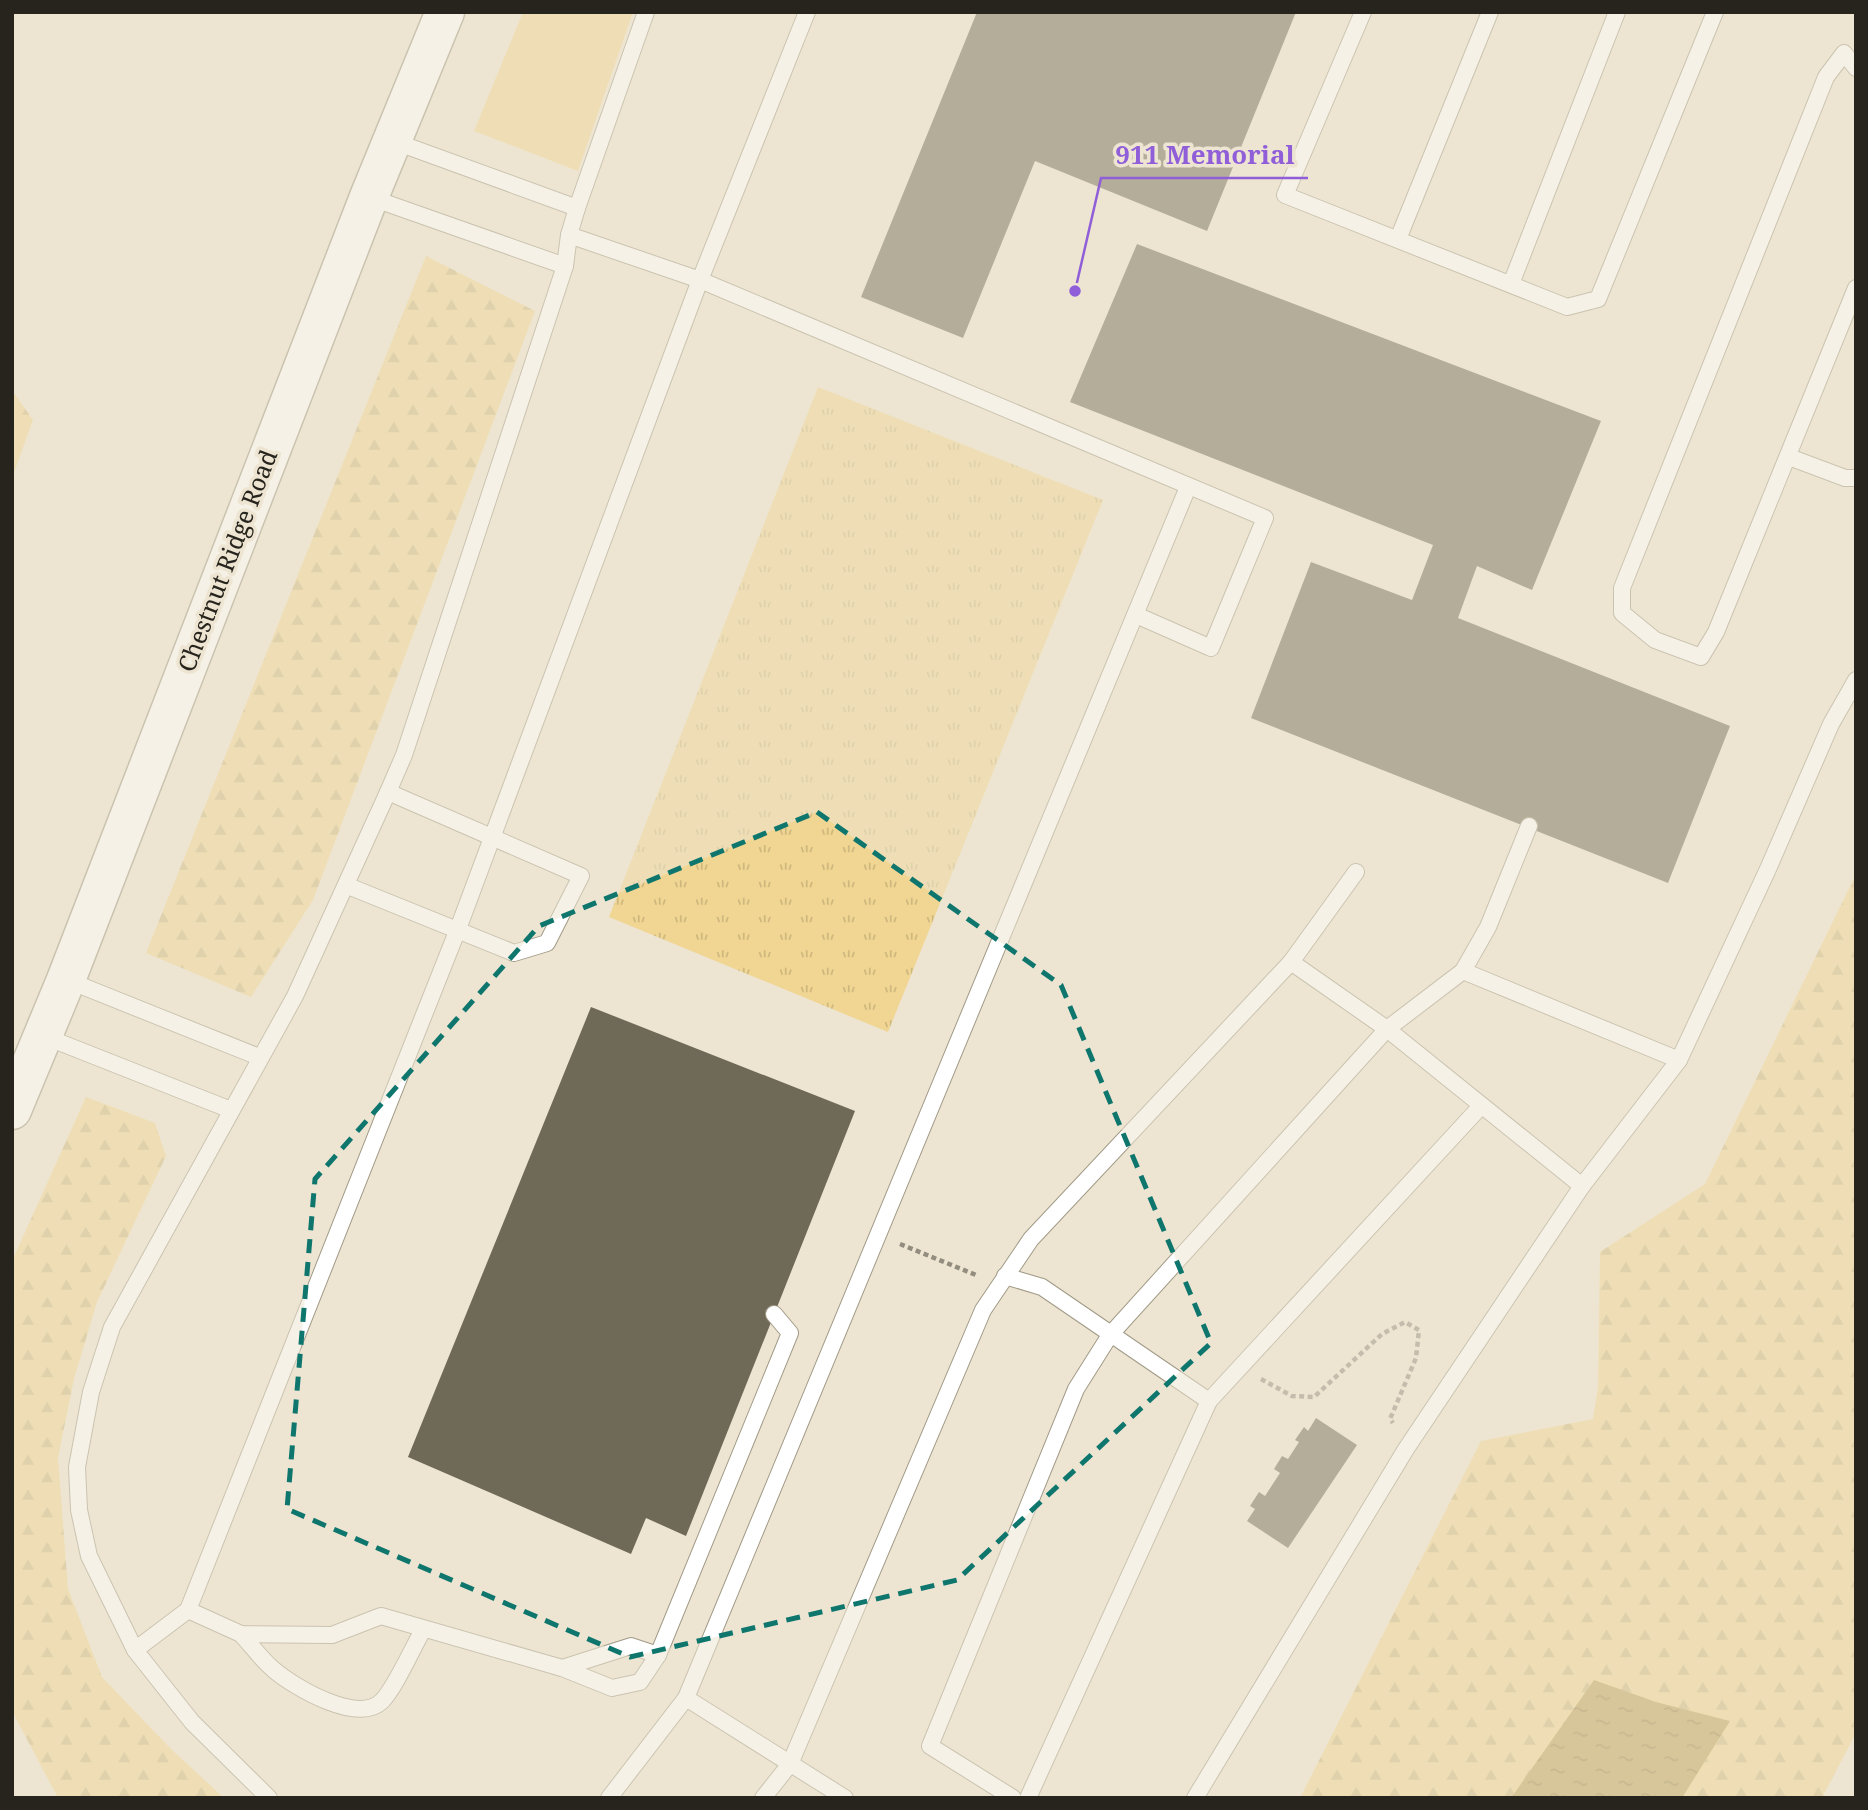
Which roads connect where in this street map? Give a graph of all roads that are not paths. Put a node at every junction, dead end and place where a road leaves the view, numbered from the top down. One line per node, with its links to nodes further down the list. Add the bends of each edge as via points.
1 (445, 12): 9 (street, Chestnut Ridge Road)
2 (646, 12): 11 (lane)
3 (807, 12): 15 (lane)
4 (1363, 12): 13 (lane, via 1286,195)
5 (1490, 12): 13 (lane)
6 (1618, 12): 16 (lane)
7 (1715, 12): 16 (lane, via 1598,299 1567,307)
8 (1856, 68): 18 (lane, via 1844,54 1826,76 1622,588 1622,613 1655,640 1701,657 1716,632)
9 (393, 141): 10 (street, Chestnut Ridge Road); 11 (lane)
10 (369, 197): 14 (lane); 31 (street, Chestnut Ridge Road)
11 (577, 208): 12 (lane)
12 (569, 235): 14 (lane); 15 (lane)
13 (1398, 239): 16 (lane)
14 (565, 266): 23 (lane)
15 (700, 280): 20 (lane); 25 (lane)
16 (1511, 284)
17 (1856, 288): 18 (lane)
18 (1789, 457): 19 (lane)
19 (1856, 478)
20 (1188, 487): 21 (lane); 21 (lane, via 1265,518 1211,648)
21 (1136, 615): 50 (lane)
22 (1856, 680): 35 (lane, via 1831,724)
23 (388, 792): 25 (lane); 27 (lane)
24 (1529, 826): 30 (lane, via 1488,927)
25 (492, 837): 28 (lane); 28 (lane, via 581,876 547,943 514,953)
26 (1356, 872): 29 (lane)
27 (348, 886): 28 (lane); 34 (lane, via 295,996)
28 (458, 929): 44 (lane)
29 (1291, 962): 32 (lane); 40 (lane, via 1031,1239)
30 (1463, 971): 32 (lane); 35 (lane)
31 (66, 980): 33 (street, Chestnut Ridge Road); 34 (lane)
32 (1387, 1029): 36 (lane); 42 (lane)
33 (41, 1035): 37 (street, Chestnut Ridge Road); 38 (lane)
34 (259, 1057): 38 (lane)
35 (1679, 1060): 39 (lane)
36 (1481, 1106): 39 (lane); 43 (lane)
37 (12, 1110)
38 (230, 1110): 47 (lane, via 112,1327 91,1392 77,1467 79,1510 89,1556)
39 (1582, 1186): 58 (lane, via 1406,1449)
40 (1007, 1274): 42 (lane, via 1042,1287); 51 (lane, via 983,1310)
41 (774, 1314): 48 (lane, via 790,1333)
42 (1110, 1335): 43 (lane); 56 (lane, via 1076,1389 930,1746)
43 (1209, 1401): 57 (lane)
44 (188, 1610): 46 (lane); 47 (lane)
45 (422, 1630): 46 (lane, via 381,1616 332,1634); 46 (lane, via 383,1701 370,1708 316,1698 273,1670); 49 (lane)
46 (241, 1634)
47 (135, 1650): 52 (lane, via 192,1722)
48 (658, 1654): 49 (lane, via 631,1646); 49 (lane, via 640,1682 612,1688)
49 (562, 1668)
50 (686, 1698): 51 (lane); 53 (lane)
51 (790, 1764): 54 (lane); 55 (lane)
52 (269, 1798)
53 (609, 1798)
54 (763, 1798)
55 (845, 1798)
56 (1013, 1798)
57 (1028, 1798)
58 (1195, 1798)

